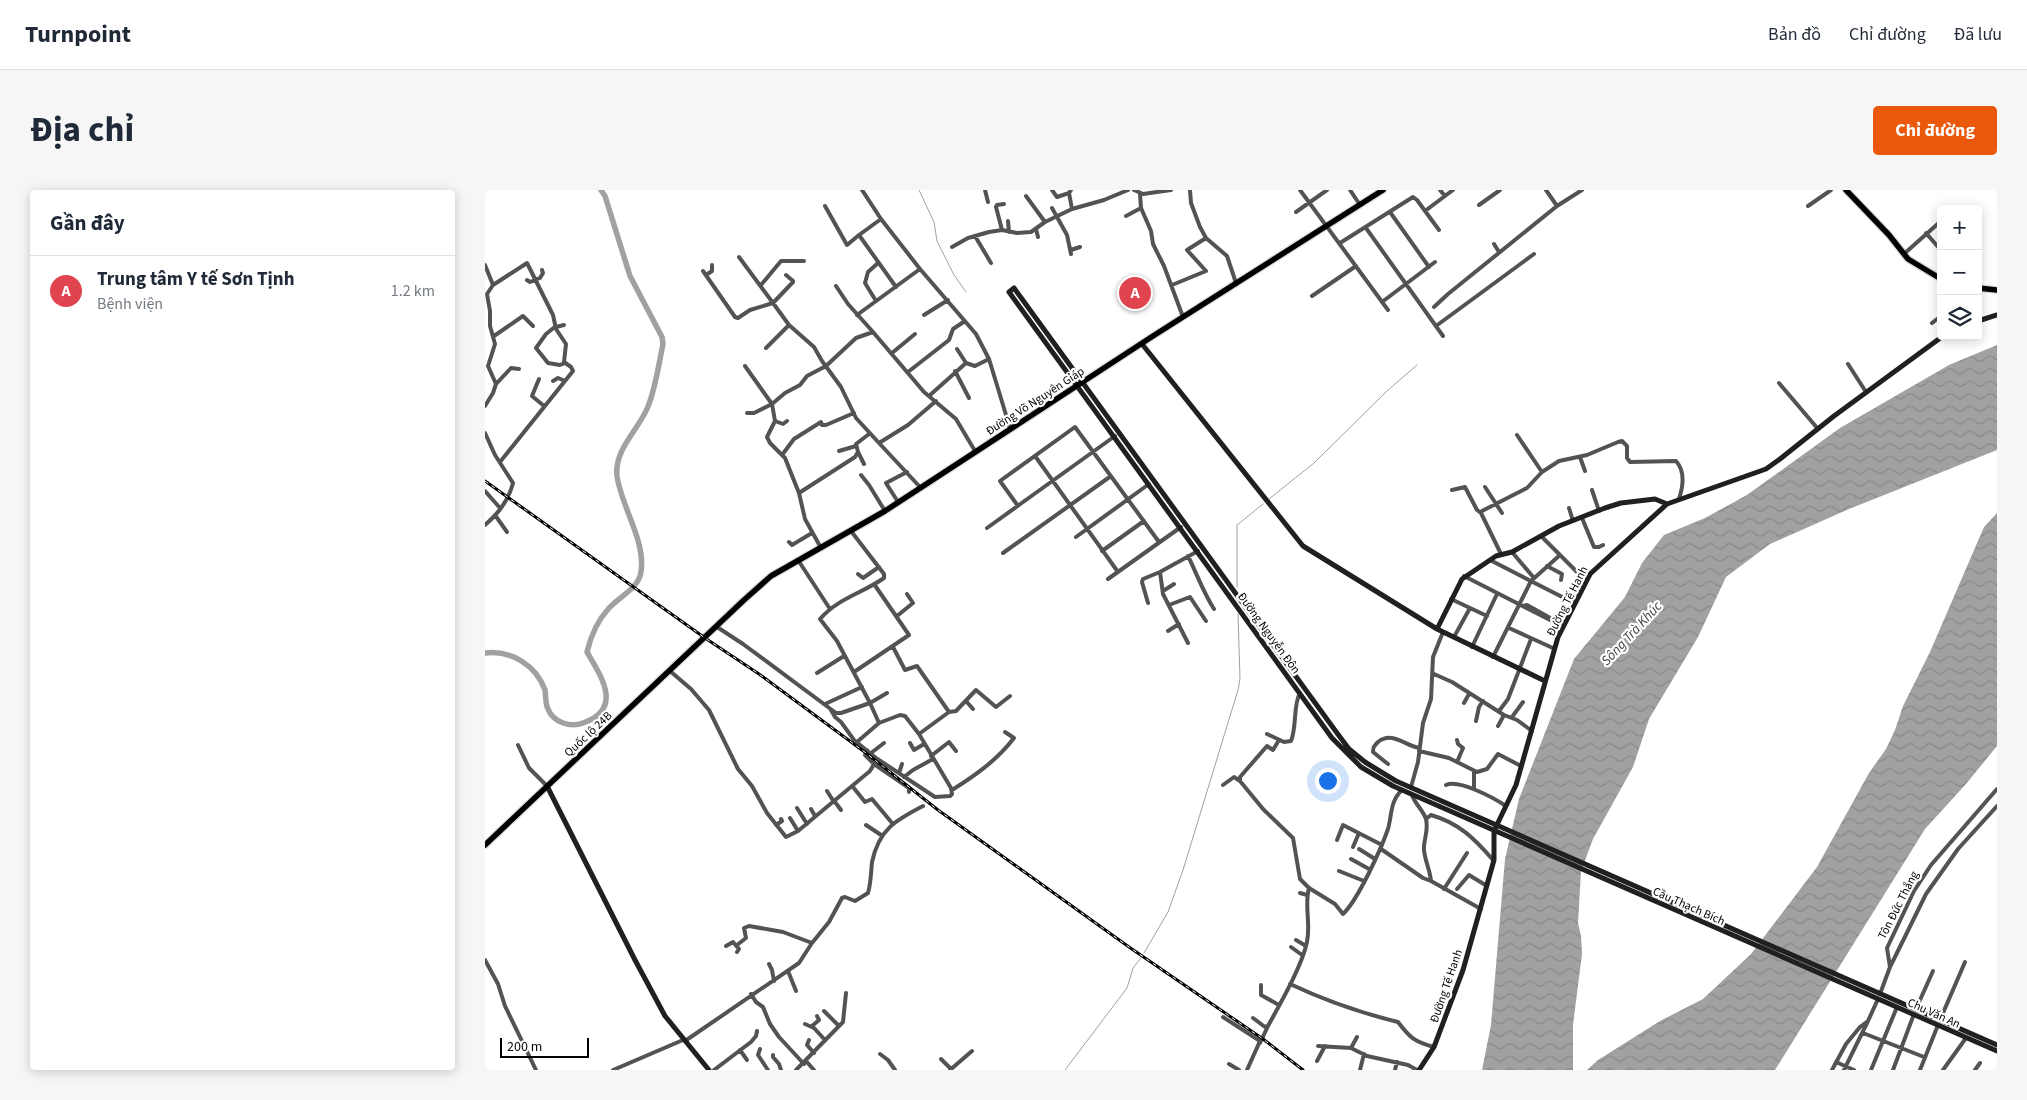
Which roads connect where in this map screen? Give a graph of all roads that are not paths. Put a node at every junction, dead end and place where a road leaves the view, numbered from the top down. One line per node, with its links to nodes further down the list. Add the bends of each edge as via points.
1 (862, 190): 40 (street)
2 (985, 190): 24 (street)
3 (1052, 190): 19 (street, via 1057,197)
4 (1129, 190): 20 (street)
5 (1134, 190): 21 (street)
6 (1171, 190): 21 (street)
7 (1190, 190): 53 (street, via 1194,212)
8 (1300, 190): 25 (street)
9 (1327, 190): 25 (street)
10 (1350, 190): 27 (street)
11 (1383, 190): 27 (main road, Đường Võ Nguyên Giáp)
12 (1440, 190): 23 (street)
13 (1453, 190): 23 (street)
14 (1500, 190): 28 (street)
15 (1546, 190): 30 (street)
16 (1582, 190): 30 (street)
17 (1831, 190): 31 (street)
18 (1846, 190): 61 (main road)
19 (1070, 191): 34 (street)
20 (1114, 192): 34 (street, via 1104,200)
21 (1140, 194): 33 (street)
22 (1026, 196): 42 (street)
23 (1445, 196): 35 (street)
24 (988, 202)
25 (1310, 202): 36 (street); 44 (street)
26 (1004, 204): 47 (street, via 996,207)
27 (1360, 205): 44 (main road, Đường Võ Nguyên Giáp)
28 (1479, 205)
29 (825, 206): 51 (street, via 847,245)
30 (1557, 206): 60 (street)
31 (1808, 206)
32 (1052, 208): 39 (street)
33 (1141, 208): 38 (street); 84 (street)
34 (1072, 209): 39 (street)
35 (1425, 210): 37 (street, via 1413,198); 48 (street)
36 (1297, 212)
37 (1390, 212): 45 (street); 71 (street)
38 (1126, 216)
39 (1058, 217): 42 (street); 59 (street, via 1071,252)
40 (881, 219): 51 (street); 73 (street)
41 (1008, 221): 49 (street)
42 (1045, 222): 46 (street)
43 (1937, 224): 50 (street)
44 (1327, 225): 55 (street); 80 (main road, Đường Võ Nguyên Giáp)
45 (1366, 228): 55 (street); 81 (street)
46 (1036, 229): 49 (street, via 1026,233); 52 (street)
47 (1002, 230): 49 (street); 54 (street)
48 (1439, 230)
49 (1009, 232)
50 (1927, 233): 57 (street); 61 (street)
51 (859, 235): 66 (street)
52 (1038, 237)
53 (1207, 238): 80 (street, via 1227,256); 84 (street, via 1187,250 1206,271)
54 (972, 239): 58 (street); 67 (street)
55 (1340, 244): 70 (street)
56 (1494, 244): 60 (street)
57 (1937, 246)
58 (952, 247)
59 (1080, 247)
60 (1499, 252): 94 (street)
61 (1905, 253): 75 (main road)
62 (1534, 254): 107 (street)
63 (739, 257): 83 (street)
64 (804, 261): 83 (street, via 781,261)
65 (1435, 262): 71 (street)
66 (878, 263): 86 (street); 91 (street, via 868,272 865,283)
67 (991, 263)
68 (485, 265): 82 (street)
69 (712, 265): 93 (street, via 712,271 704,273 735,318)
70 (1356, 266): 89 (street); 92 (street)
71 (1429, 267): 81 (street)
72 (542, 270): 77 (street, via 542,276)
73 (920, 270): 86 (street); 90 (street)
74 (499, 274): 79 (street)
75 (1937, 274)
76 (787, 275): 93 (street, via 793,282)
77 (535, 279): 78 (street); 79 (street, via 526,263); 108 (street)
78 (527, 280)
79 (500, 282): 82 (street)
80 (1236, 283): 99 (main road, Đường Võ Nguyên Giáp)
81 (1406, 284): 92 (street); 107 (street)
82 (493, 285): 111 (street, via 487,294)
83 (761, 285): 93 (street)
84 (1172, 285): 99 (street)
85 (836, 286): 96 (street)
86 (896, 287): 91 (street)
87 (1982, 287): 88 (main road)
88 (1997, 289)
89 (1312, 296)
90 (948, 300): 97 (street); 102 (street)
91 (875, 302): 96 (street)
92 (1382, 302): 95 (street)
93 (773, 303): 105 (street)
94 (1434, 307)
95 (1388, 310)
96 (857, 315): 109 (street)
97 (924, 315)
98 (1997, 315): 101 (street)
99 (1183, 317): 114 (main road, Đường Võ Nguyên Giáp)
100 (1937, 319): 103 (street)
101 (1982, 319)
102 (965, 320): 118 (street); 126 (street, via 953,329 949,340)
103 (1932, 323)
104 (563, 325): 108 (street)
105 (789, 325): 115 (street); 123 (street, via 814,347)
106 (533, 326): 111 (street, via 523,316)
107 (1436, 326): 112 (street)
108 (556, 327): 119 (street, via 566,344); 119 (street, via 536,348 548,363)
109 (873, 332): 117 (street); 123 (street, via 856,338)
110 (915, 334): 117 (street)
111 (494, 336): 130 (street, via 495,344 488,366)
112 (1443, 336)
113 (1938, 340): 133 (street, Đường Tế Hanh)
114 (1142, 344): 131 (main road, Đường Võ Nguyên Giáp); 244 (street, via 1303,546)
115 (766, 348)
116 (957, 349): 120 (street)
117 (892, 353): 126 (street)
118 (989, 359): 120 (street, via 975,366); 144 (street)
119 (565, 363): 129 (street, via 573,371)
120 (966, 363): 125 (street)
121 (1848, 364): 133 (street)
122 (745, 366): 137 (street)
123 (826, 366): 137 (street, via 807,376 800,385); 141 (street)
124 (519, 369): 130 (street, via 511,368)
125 (955, 371): 134 (street); 135 (street)
126 (908, 372): 134 (street)
127 (539, 379): 139 (street, via 532,396)
128 (553, 381): 129 (street, via 558,378)
129 (565, 381): 139 (street)
130 (496, 384): 138 (street)
131 (1080, 384): 131 (street, via 1015,288 1009,292); 144 (main road, Đường Võ Nguyên Giáp); 148 (street, Đường Nguyễn Đôn)
132 (1779, 384): 145 (street)
133 (1866, 392): 145 (street, Đường Tế Hanh)
134 (929, 396): 136 (street)
135 (969, 398)
136 (936, 401): 150 (street, via 909,425); 153 (street, via 956,419)
137 (772, 404): 140 (street); 142 (street)
138 (485, 406)
139 (544, 406): 159 (street)
140 (747, 413)
141 (854, 413): 147 (street); 156 (street, via 826,425 821,422 794,439)
142 (775, 421): 143 (street, via 783,424); 156 (street, via 767,437)
143 (787, 421)
144 (1011, 428): 153 (main road, Đường Võ Nguyên Giáp)
145 (1818, 429): 175 (street, Đường Tế Hanh, via 1781,460 1757,474)
146 (485, 434): 159 (street)
147 (869, 434): 150 (street); 151 (street)
148 (1117, 435): 154 (street); 167 (street, Đường Nguyễn Đôn)
149 (1517, 435): 163 (street)
150 (879, 443): 162 (street)
151 (856, 446): 152 (street); 155 (street)
152 (839, 451)
153 (975, 451): 168 (main road, Đường Võ Nguyên Giáp)
154 (1093, 451): 157 (street, via 1075,427); 165 (street); 166 (street)
155 (857, 452): 160 (street); 173 (street, via 855,457)
156 (782, 455): 173 (street)
157 (1035, 456): 166 (street); 179 (street, via 1000,481)
158 (1581, 457): 161 (street); 163 (street, via 1559,460); 175 (street, via 1621,441 1627,446 1630,462 1676,461 1682,470)
159 (501, 462): 181 (street, via 513,483)
160 (864, 464)
161 (1585, 471)
162 (907, 472): 168 (street); 176 (street, via 886,483)
163 (1542, 472): 177 (street, via 1527,488)
164 (861, 475): 183 (street)
165 (1111, 476): 174 (street); 180 (street)
166 (1052, 481): 179 (street); 180 (street)
167 (1152, 482): 174 (street); 192 (street, Đường Nguyễn Đôn)
168 (920, 487): 176 (main road, Đường Võ Nguyên Giáp)
169 (1485, 487): 177 (street)
170 (1453, 490): 185 (street, via 1465,487)
171 (1592, 490): 184 (street)
172 (485, 492): 181 (street)
173 (799, 493): 197 (street)
174 (1128, 499): 189 (street); 194 (street)
175 (1679, 499): 178 (street, Đường Tế Hanh)
176 (898, 502): 183 (main road, Đường Võ Nguyên Giáp)
177 (1495, 504): 185 (street); 186 (street)
178 (1667, 504): 184 (street, via 1660,500 1642,500); 222 (street, Đường Tế Hanh, via 1596,566)
179 (1017, 506): 193 (street)
180 (1070, 506): 194 (street); 207 (street)
181 (501, 508): 187 (street)
182 (1569, 508): 190 (street)
183 (885, 511): 195 (main road, Đường Võ Nguyên Giáp)
184 (1599, 511): 188 (street)
185 (1481, 513): 208 (street)
186 (1502, 513)
187 (495, 516): 191 (street); 196 (street)
188 (1582, 518): 190 (street); 202 (street, via 1594,547)
189 (1144, 521): 201 (street); 205 (street)
190 (1573, 521): 199 (street)
191 (485, 524)
192 (1183, 525): 201 (street); 204 (street, Đường Nguyễn Đôn)
193 (987, 528)
194 (1087, 529): 198 (street); 205 (street)
195 (851, 531): 203 (main road, Đường Võ Nguyên Giáp); 214 (street)
196 (507, 532)
197 (811, 533): 200 (street, via 792,545); 203 (street)
198 (1076, 536)
199 (1541, 536): 206 (street); 209 (street)
200 (789, 542)
201 (1159, 542): 215 (street)
202 (1603, 544)
203 (821, 548): 211 (main road, Đường Võ Nguyên Giáp)
204 (1200, 550): 210 (street); 242 (street, Đường Nguyễn Đôn)
205 (1102, 551): 215 (street)
206 (1512, 552): 208 (street); 220 (street)
207 (1003, 553)
208 (1501, 554): 212 (street)
209 (1560, 555): 213 (street); 222 (street)
210 (1188, 556): 216 (street); 235 (street)
211 (798, 560): 234 (street); 241 (main road, Đường Võ Nguyên Giáp, via 771,576)
212 (1489, 560): 218 (street); 220 (street)
213 (1547, 566): 220 (street); 221 (street, via 1562,574)
214 (879, 567): 217 (street, via 863,578); 223 (street, via 884,578)
215 (1118, 572): 219 (street)
216 (1160, 572): 225 (street); 229 (street, via 1142,581)
217 (858, 574)
218 (1464, 576): 227 (street); 228 (street)
219 (1108, 579)
220 (1532, 579): 230 (street); 232 (street)
221 (1561, 580)
222 (1586, 581): 230 (street, Đường Tế Hanh)
223 (874, 584): 234 (street); 236 (street)
224 (1174, 584): 225 (street)
225 (1163, 591): 231 (street)
226 (907, 594): 236 (street, via 913,603)
227 (1497, 594): 232 (street); 237 (street)
228 (1451, 599): 233 (street); 244 (street)
229 (1148, 603)
230 (1574, 603): 240 (street, Đường Tế Hanh)
231 (1169, 605): 238 (street, via 1190,597); 239 (street)
232 (1522, 605): 240 (street); 243 (street)
233 (1470, 608): 237 (street); 247 (street)
234 (831, 609): 254 (street, via 820,619)
235 (1214, 609)
236 (897, 616): 251 (street, via 909,635)
237 (1487, 616): 252 (street)
238 (1206, 622)
239 (1179, 624): 245 (street); 250 (street)
240 (1561, 624): 253 (street, Đường Tế Hanh)
241 (717, 627): 248 (main road, Đường Võ Nguyên Giáp); 272 (street)
242 (1256, 627): 264 (street, Đường Nguyễn Đôn); 315 (street, Đường Nguyễn Đôn, via 1349,749 1374,768)
243 (1509, 628): 249 (street); 255 (street)
244 (1437, 629): 246 (street)
245 (1168, 631)
246 (1443, 632): 247 (street); 260 (street, via 1433,657)
247 (1454, 637): 252 (street)
248 (705, 638): 257 (main road, Quốc lộ 24B)
249 (1531, 639): 253 (street); 256 (street)
250 (1188, 643)
251 (893, 647): 258 (street); 276 (street, via 905,670 917,666)
252 (1472, 647): 255 (street)
253 (1555, 649): 261 (street, Đường Tế Hanh)
254 (844, 656): 258 (street); 259 (street)
255 (1493, 657): 256 (street)
256 (1519, 670): 261 (street); 275 (street, via 1508,699)
257 (670, 671): 309 (main road, Quốc lộ 24B); 331 (street, via 709,710 738,769)
258 (854, 672): 262 (street)
259 (817, 673)
260 (1434, 674): 265 (street); 293 (street)
261 (1545, 681): 282 (street, Đường Tế Hanh)
262 (862, 687): 270 (street); 272 (street)
263 (887, 693): 270 (street)
264 (1300, 693): 286 (street, via 1293,740 1287,743); 314 (street, Đường Nguyễn Đôn, via 1351,759)
265 (1469, 694): 268 (street); 271 (street)
266 (1010, 696): 267 (street, via 996,708 977,690)
267 (966, 701): 273 (street); 276 (street)
268 (1483, 701): 275 (street); 279 (street)
269 (1523, 702): 278 (street)
270 (870, 703): 274 (street, via 841,713); 280 (street)
271 (1464, 703)
272 (825, 704): 274 (street)
273 (973, 709)
274 (831, 710): 288 (street)
275 (1499, 711): 277 (street)
276 (949, 712): 284 (street)
277 (1504, 714): 278 (street); 281 (street)
278 (1512, 717): 282 (street)
279 (1476, 721)
280 (879, 723): 284 (street, via 903,715); 288 (street)
281 (1498, 726)
282 (1532, 731): 302 (street, Đường Tế Hanh)
283 (1005, 732): 313 (street, via 1014,738 980,772)
284 (919, 734): 291 (street)
285 (1267, 734): 286 (street)
286 (1279, 740): 306 (street, via 1273,750 1267,746)
287 (1457, 740): 298 (street, via 1463,748)
288 (857, 742): 294 (street)
289 (884, 743): 296 (street)
290 (910, 744): 291 (street, via 913,750)
291 (924, 744): 297 (street)
292 (518, 745): 309 (street, via 529,768)
293 (1419, 749): 298 (street); 301 (street, via 1389,737 1383,738 1373,752); 315 (street)
294 (867, 750): 296 (street); 299 (street, via 865,755)
295 (956, 751): 297 (street, via 949,742)
296 (871, 753): 304 (street)
297 (932, 758): 305 (street); 313 (street)
298 (1457, 762): 303 (street)
299 (874, 764): 310 (street); 317 (street, via 909,788)
300 (902, 764): 304 (street)
301 (1389, 764)
302 (1521, 766): 303 (street, via 1499,754 1487,770); 320 (street, Đường Tế Hanh, via 1513,795)
303 (1474, 771): 311 (street)
304 (899, 773): 305 (street)
305 (904, 777): 313 (street, via 935,797 950,796)
306 (1240, 781): 307 (street, via 1234,777); 355 (street, via 1263,810 1293,838 1299,878)
307 (1223, 785)
308 (1446, 785): 311 (street, via 1452,783)
309 (547, 786): 341 (main road, Quốc lộ 24B); 404 (street, via 665,1016)
310 (853, 787): 318 (street); 329 (street, via 865,802 872,799)
311 (1474, 788): 320 (street)
312 (1997, 789): 333 (street, Tôn Đức Thắng)
313 (952, 790)
314 (1402, 790): 315 (street, Đường Nguyễn Đôn); 343 (street, via 1394,798)
315 (1413, 790): 328 (street); 334 (street, Đường Nguyễn Đôn)
316 (827, 791): 318 (street)
317 (909, 792)
318 (835, 802): 324 (street); 325 (street)
319 (923, 806): 329 (street)
320 (1506, 806): 334 (street, Đường Tế Hanh)
321 (1997, 806): 337 (street)
322 (797, 808): 330 (street)
323 (811, 809): 325 (street)
324 (841, 810)
325 (815, 816): 330 (street)
326 (790, 818): 335 (street)
327 (781, 819): 331 (street, via 782,822)
328 (1426, 819): 349 (street, via 1431,815 1461,827); 353 (street, via 1428,834 1424,854 1431,870)
329 (892, 823): 338 (street)
330 (807, 824): 335 (street)
331 (776, 825): 335 (street, via 787,837)
332 (866, 825): 338 (street)
333 (1963, 827): 337 (street); 340 (street, Tôn Đức Thắng)
334 (1496, 828): 349 (street, Đường Tế Hanh); 380 (street, Cầu Thạch Bích)
335 (798, 831)
336 (1359, 834): 339 (street, via 1343,825); 342 (street); 343 (street)
337 (1971, 834): 344 (street)
338 (881, 835): 364 (street, via 868,893 855,901 843,897 829,922)
339 (1337, 840)
340 (1950, 841): 344 (street); 361 (street, Tôn Đức Thắng, via 1931,864)
341 (485, 845)
342 (1353, 846)
343 (1381, 847): 348 (street); 353 (street)
344 (1958, 848): 362 (street)
345 (1359, 849): 348 (street)
346 (1467, 853): 356 (street)
347 (1351, 859): 350 (street)
348 (1375, 859): 350 (street)
349 (1494, 860): 354 (street, Đường Tế Hanh)
350 (1369, 869): 352 (street)
351 (1339, 871): 352 (street)
352 (1364, 881): 355 (street, via 1343,914 1335,904)
353 (1431, 881): 356 (street)
354 (1487, 886): 357 (street, via 1469,875); 360 (street, Đường Tế Hanh)
355 (1309, 888): 359 (street)
356 (1444, 889): 360 (street)
357 (1457, 889)
358 (1300, 893): 359 (street)
359 (1307, 895): 367 (street)
360 (1481, 909): 413 (street, Đường Tế Hanh)
361 (1903, 914): 362 (street); 374 (street, Tôn Đức Thắng, via 1887,948)
362 (1913, 919): 374 (street)
363 (1295, 940): 367 (street)
364 (811, 943): 365 (street, via 783,932 749,926 744,928 747,938); 376 (street, via 802,960)
365 (737, 945): 366 (street, via 732,942); 369 (street, via 740,950)
366 (726, 946)
367 (1306, 946): 370 (street)
368 (1291, 947): 370 (street)
369 (737, 952)
370 (1302, 955): 378 (street)
371 (485, 960): 434 (street)
372 (1965, 962): 393 (street)
373 (769, 964): 377 (street)
374 (1890, 967): 384 (street, Tôn Đức Thắng)
375 (1933, 971): 388 (street)
376 (788, 972): 377 (street); 381 (street)
377 (774, 981): 383 (street)
378 (1290, 984): 385 (street); 413 (street, via 1321,998 1398,1022 1417,1042)
379 (1261, 985): 385 (street, via 1261,995)
380 (1864, 990): 384 (street, Chu Văn An)
381 (796, 991)
382 (846, 993): 396 (street, via 843,1022)
383 (751, 994): 404 (street); 426 (street, via 763,1007 779,1037)
384 (1879, 996): 386 (street, Chu Văn An); 388 (street, Chu Văn An); 392 (street, Tôn Đức Thắng)
385 (1279, 1005): 397 (street)
386 (1897, 1007): 388 (street, Chu Văn An); 407 (street)
387 (824, 1011): 396 (street)
388 (1915, 1012): 393 (street, Chu Văn An); 414 (street)
389 (817, 1016): 395 (street, via 819,1020)
390 (1223, 1017): 408 (street)
391 (1253, 1018): 397 (street)
392 (1868, 1021): 399 (street); 400 (street, Tôn Đức Thắng)
393 (1939, 1022): 401 (street, Chu Văn An); 423 (street)
394 (805, 1024): 395 (street)
395 (812, 1026): 406 (street)
396 (839, 1026): 406 (street)
397 (1268, 1026): 408 (street)
398 (757, 1031): 416 (street, via 755,1038)
399 (1863, 1033): 403 (street); 407 (street)
400 (1852, 1035): 403 (street); 429 (street, Tôn Đức Thắng)
401 (1967, 1035): 409 (street, Chu Văn An); 418 (street, Chu Văn An); 453 (street)
402 (1357, 1037): 412 (street)
403 (1860, 1039): 432 (street)
404 (684, 1040): 435 (street); 436 (street)
405 (809, 1040): 419 (street, via 807,1045)
406 (825, 1040): 419 (street)
407 (1883, 1042): 414 (street); 450 (street)
408 (1260, 1043): 444 (street)
409 (1997, 1045)
410 (1318, 1046): 411 (street)
411 (1325, 1046): 412 (street); 427 (street)
412 (1351, 1048): 421 (street)
413 (1434, 1048): 447 (street, Đường Tế Hanh)
414 (1901, 1048): 423 (street); 451 (street)
415 (760, 1049): 438 (street, via 758,1055)
416 (740, 1050): 425 (street); 437 (street)
417 (972, 1051): 433 (street)
418 (1997, 1052)
419 (814, 1053): 426 (street)
420 (880, 1054): 442 (street)
421 (1364, 1054): 428 (street); 445 (street)
422 (773, 1055): 439 (street)
423 (1925, 1057): 452 (street)
424 (941, 1059): 433 (street)
425 (747, 1060)
426 (805, 1062): 440 (street); 441 (street)
427 (1317, 1062)
428 (1397, 1062): 446 (street); 447 (street)
429 (1836, 1062): 432 (street); 448 (street, Tôn Đức Thắng)
430 (1980, 1063): 454 (street)
431 (1229, 1064): 443 (street)
432 (1845, 1068): 449 (street)
433 (950, 1069)
434 (536, 1070)
435 (613, 1070)
436 (709, 1070)
437 (714, 1070)
438 (768, 1070)
439 (781, 1070)
440 (796, 1070)
441 (814, 1070)
442 (895, 1070)
443 (1239, 1070)
444 (1247, 1070)
445 (1360, 1070)
446 (1395, 1070)
447 (1418, 1070)
448 (1832, 1070)
449 (1854, 1070)
450 (1871, 1070)
451 (1893, 1070)
452 (1920, 1070)
453 (1943, 1070)
454 (1975, 1070)

